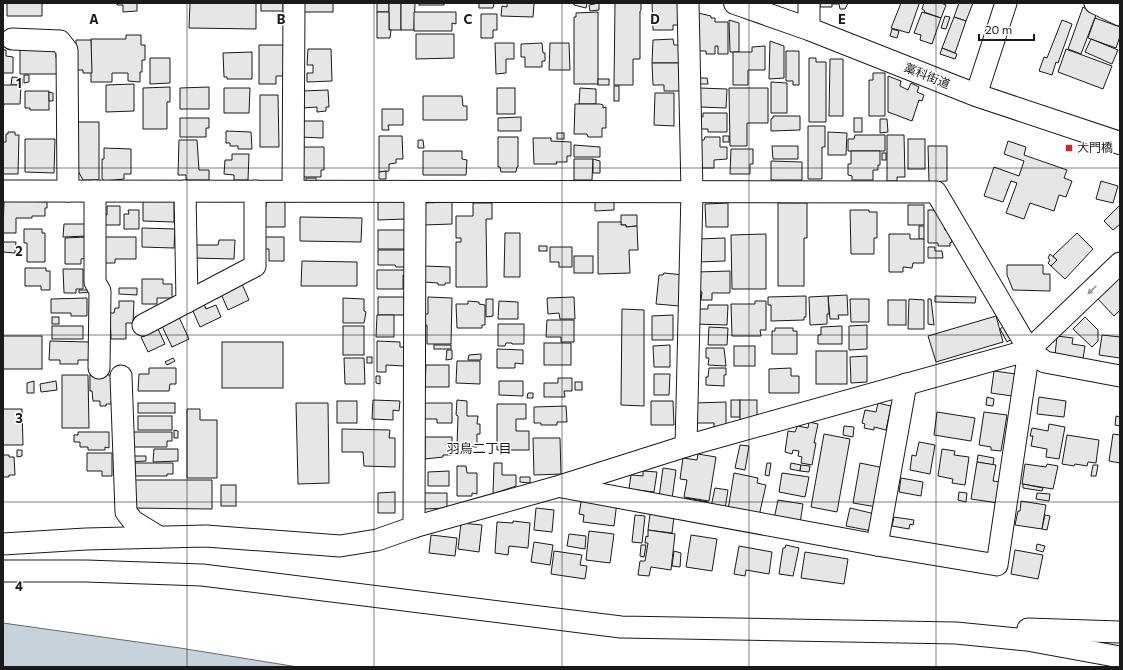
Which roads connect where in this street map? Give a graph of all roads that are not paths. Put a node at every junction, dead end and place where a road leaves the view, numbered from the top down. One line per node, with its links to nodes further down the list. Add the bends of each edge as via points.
1 (294, 3): 17 (street)
2 (688, 3): 19 (street)
3 (735, 3): 8 (highway, 藁科街道)
4 (809, 3): 8 (street)
5 (1006, 3): 10 (street)
6 (1095, 3): 7 (street)
7 (1120, 15)
8 (809, 29): 10 (highway, 藁科街道)
9 (12, 39): 13 (street, via 60,41 67,50)
10 (976, 95): 11 (highway, 藁科街道)
11 (1120, 143)
12 (3, 191): 13 (street)
13 (68, 191): 14 (street)
14 (95, 191): 15 (street); 24 (street, via 95,282 100,291)
15 (185, 191): 16 (street); 21 (street)
16 (255, 191): 17 (street); 21 (street, via 254,266)
17 (293, 191): 18 (street)
18 (414, 192): 19 (street); 30 (street)
19 (692, 192): 23 (street, via 936,192); 28 (street)
20 (1120, 263): 23 (street, one-way to 23)
21 (187, 302): 22 (street)
22 (143, 325)
23 (1029, 350): 26 (street, via 1045,362); 27 (street); 33 (street, via 997,565)
24 (99, 368)
25 (121, 376): 31 (street, via 126,512 133,521)
26 (1120, 376)
27 (906, 384): 28 (street); 33 (street)
28 (686, 446): 29 (street)
29 (560, 486): 30 (street); 33 (street)
30 (414, 527): 31 (street, via 377,540 340,546 206,536)
31 (159, 537): 32 (street)
32 (6, 542)
33 (877, 545)
34 (3, 571): 36 (street, via 202,574 621,626)
35 (1120, 632): 36 (street, via 1000,628)
36 (956, 633): 37 (street, via 1027,640)
37 (1120, 657)

